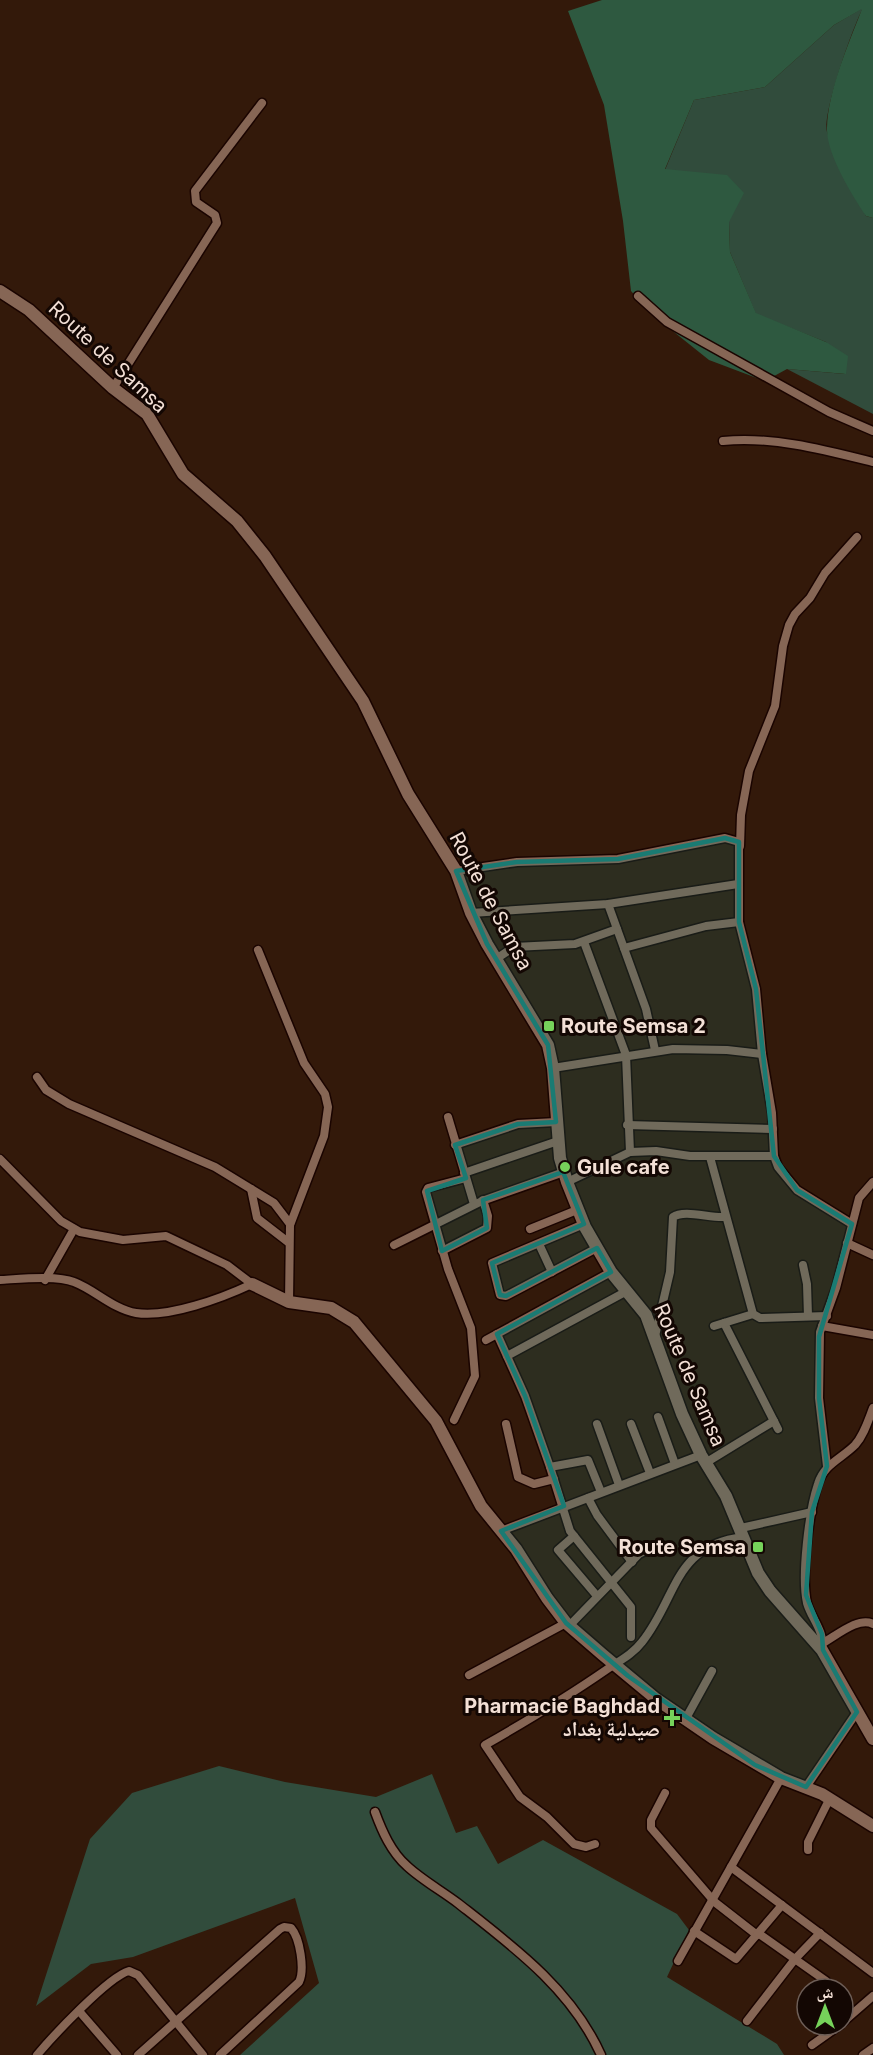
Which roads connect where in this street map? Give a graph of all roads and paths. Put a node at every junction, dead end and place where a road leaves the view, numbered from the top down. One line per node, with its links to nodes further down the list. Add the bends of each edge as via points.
1 (262, 103): 4 (street, via 195,191 196,202 215,215 217,224)
2 (0, 291): 4 (street, Route de Samsa, via 29,310)
3 (638, 296): 5 (street, via 668,322 829,412)
4 (113, 388): 10 (street, Route de Samsa, via 147,414 183,474 237,521 266,556 363,701 416,809)
5 (873, 431)
6 (723, 441): 7 (street, via 795,445)
7 (873, 462)
8 (857, 537): 9 (street, via 825,573 789,625 775,706 749,771)
9 (740, 847): 10 (street, via 735,839 725,838 618,859 517,862); 11 (street)
10 (456, 872): 13 (street, Route de Samsa)
11 (738, 884): 12 (street); 14 (street)
12 (608, 904): 13 (street); 15 (street)
13 (471, 912): 19 (street, Route de Samsa)
14 (739, 922): 17 (street, via 706,926); 21 (street, via 756,989)
15 (617, 929): 16 (street); 17 (street)
16 (584, 942): 19 (street, via 565,946 520,945); 22 (street)
17 (624, 948): 20 (street, via 646,1008)
18 (258, 950): 42 (street, via 304,1063 325,1094 328,1107 324,1136)
19 (496, 959): 23 (street, Route de Samsa, via 541,1030)
20 (656, 1050): 21 (street, via 700,1048); 22 (street)
21 (762, 1054): 28 (street)
22 (626, 1055): 23 (street); 27 (street)
23 (553, 1068): 26 (street, Route de Samsa)
24 (37, 1077): 38 (street, via 46,1090 69,1104 215,1167)
25 (448, 1117): 30 (street)
26 (556, 1122): 29 (street, Route de Samsa); 30 (street, via 518,1124)
27 (627, 1125): 28 (street); 31 (street)
28 (773, 1129): 32 (street)
29 (558, 1141): 35 (street); 36 (street, Route de Samsa)
30 (455, 1145): 35 (street)
31 (630, 1152): 33 (street); 36 (street)
32 (774, 1156): 33 (street); 45 (street, via 797,1190)
33 (710, 1157): 41 (street)
34 (0, 1159): 46 (street, via 35,1197)
35 (465, 1176): 39 (street); 43 (street, via 427,1189)
36 (565, 1177): 39 (street); 40 (street, Route de Samsa)
37 (873, 1182): 45 (street, via 859,1198)
38 (251, 1189): 42 (street, via 281,1209); 48 (street, via 260,1221)
39 (479, 1202): 43 (street); 53 (street, via 488,1216 487,1228)
40 (577, 1210): 44 (street, Route de Samsa); 47 (street)
41 (724, 1217): 63 (street); 71 (street, via 685,1212 673,1217 668,1281)
42 (290, 1224): 48 (street)
43 (433, 1224): 51 (street); 53 (street)
44 (584, 1224): 50 (street); 52 (street, Route de Samsa)
45 (852, 1224): 49 (street)
46 (74, 1229): 59 (street); 60 (street, via 123,1240 166,1236 227,1265)
47 (530, 1229)
48 (288, 1242): 62 (street)
49 (847, 1243): 54 (street); 65 (street)
50 (539, 1244): 56 (street); 56 (street, via 492,1263 500,1295 506,1296)
51 (394, 1245)
52 (597, 1248): 56 (street); 57 (street, Route de Samsa)
53 (442, 1251): 76 (street, via 468,1317 475,1366 475,1376)
54 (873, 1255)
55 (803, 1265): 64 (street)
56 (552, 1272)
57 (611, 1272): 61 (street, Route de Samsa); 69 (street)
58 (0, 1280): 59 (street)
59 (45, 1280): 60 (street, via 75,1282 137,1313 184,1307)
60 (252, 1284): 62 (street)
61 (627, 1291): 71 (street, Route de Samsa); 73 (street)
62 (289, 1302): 91 (street, via 327,1307 354,1322 436,1421 481,1506)
63 (753, 1314): 64 (street, via 760,1318); 66 (street)
64 (807, 1316): 65 (street)
65 (827, 1316): 68 (street)
66 (724, 1323): 67 (street); 80 (street, via 776,1425)
67 (714, 1326)
68 (822, 1326): 70 (street); 82 (street, via 818,1343 819,1398)
69 (497, 1334): 72 (street); 73 (street)
70 (873, 1335)
71 (655, 1336): 80 (street, Route de Samsa, via 678,1405)
72 (486, 1340)
73 (507, 1356): 83 (street)
74 (873, 1408): 82 (street, via 855,1444)
75 (658, 1417): 81 (street)
76 (454, 1420)
77 (506, 1424): 85 (street, via 518,1477 534,1484)
78 (597, 1424): 86 (street)
79 (631, 1424): 84 (street)
80 (704, 1459): 81 (street); 92 (street, Route de Samsa)
81 (675, 1464): 84 (street)
82 (828, 1466): 90 (street, via 818,1483)
83 (550, 1467): 85 (street); 87 (street, via 588,1460)
84 (650, 1473): 86 (street)
85 (554, 1479): 89 (street)
86 (619, 1485): 87 (street)
87 (601, 1492): 88 (street)
88 (588, 1498): 89 (street); 95 (street)
89 (564, 1506): 91 (street); 93 (street)
90 (812, 1512): 92 (street); 101 (street, via 806,1595)
91 (501, 1531): 98 (street)
92 (742, 1533): 101 (street, Route de Samsa, via 770,1592); 102 (street, via 693,1558 677,1577 644,1640)
93 (574, 1536): 96 (street); 97 (street, via 558,1550)
94 (660, 1544): 95 (street, via 645,1550)
95 (632, 1562): 96 (street)
96 (612, 1581): 97 (street); 100 (street, via 631,1607)
97 (597, 1596): 98 (street)
98 (568, 1624): 102 (street); 104 (street)
99 (873, 1624): 101 (street, via 855,1624)
100 (631, 1637)
101 (823, 1646): 105 (street, Route de Samsa)
102 (614, 1664): 106 (street); 114 (street, via 553,1707 485,1744 520,1797 574,1844)
103 (712, 1671): 106 (street)
104 (469, 1675)
105 (857, 1712): 107 (street, Route de Samsa); 109 (street)
106 (685, 1720): 108 (street)
107 (873, 1739)
108 (781, 1778): 109 (street); 116 (street)
109 (806, 1787): 111 (street)
110 (665, 1793): 117 (street, via 651,1828)
111 (830, 1800): 113 (street); 115 (street)
112 (375, 1812): 139 (street, via 386,1839 405,1865 533,1965 573,2005)
113 (873, 1826)
114 (595, 1844)
115 (807, 1850)
116 (731, 1867): 117 (street); 118 (street)
117 (712, 1899): 119 (street); 121 (street)
118 (782, 1905): 120 (street); 121 (street)
119 (694, 1931): 121 (street, via 736,1959); 123 (street)
120 (820, 1933): 122 (street); 124 (street)
121 (758, 1934): 122 (street)
122 (795, 1959): 125 (street); 130 (street)
123 (678, 1961)
124 (873, 1973)
125 (819, 1977)
126 (873, 1996): 128 (street)
127 (79, 2011): 129 (street, via 129,1971 138,1975); 134 (street); 135 (street)
128 (855, 2012)
129 (175, 2019): 136 (street); 137 (street); 138 (street, via 280,1929 292,1929 302,1973 299,1982)
130 (747, 2021)
131 (823, 2037): 132 (street)
132 (812, 2045)
133 (873, 2048): 140 (street)
134 (37, 2055)
135 (117, 2055)
136 (138, 2055)
137 (203, 2055)
138 (220, 2055)
139 (601, 2055)
140 (863, 2055)

